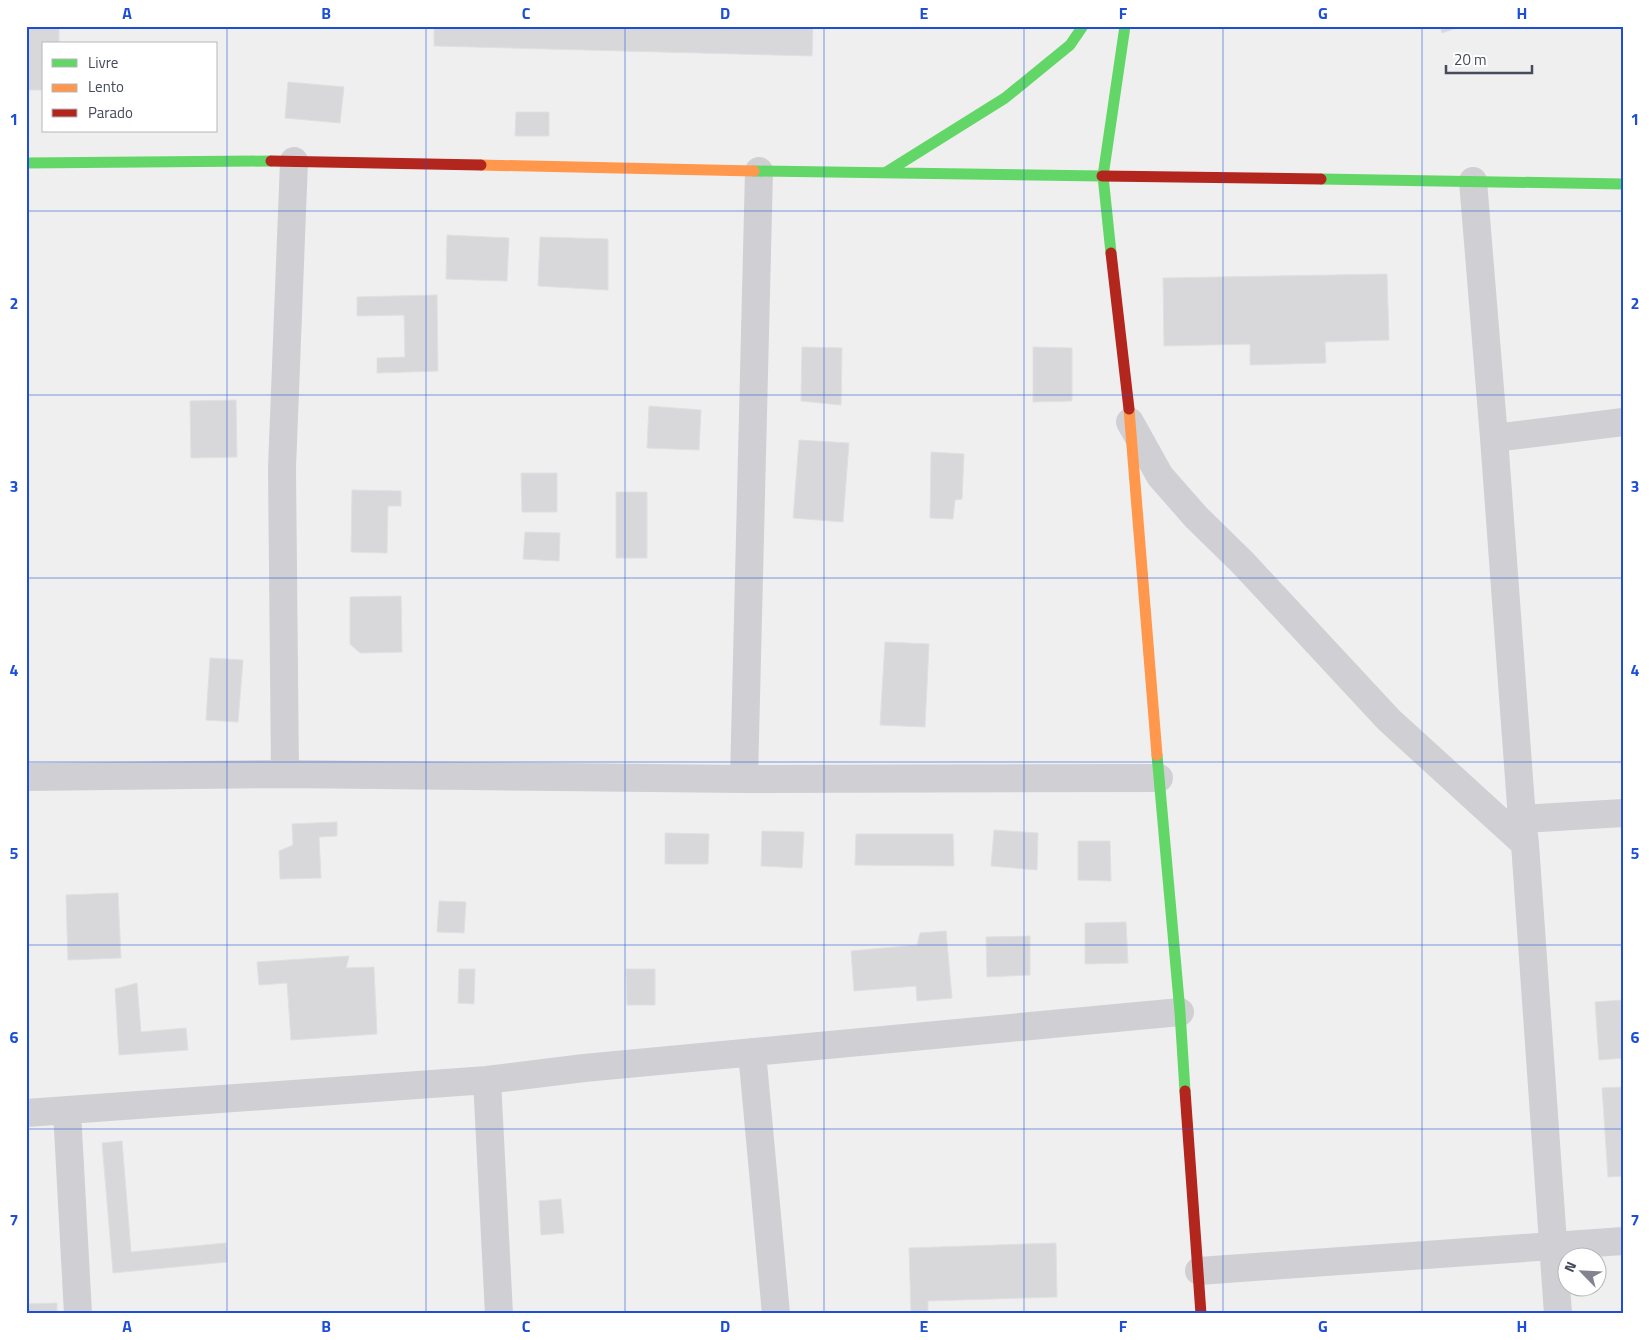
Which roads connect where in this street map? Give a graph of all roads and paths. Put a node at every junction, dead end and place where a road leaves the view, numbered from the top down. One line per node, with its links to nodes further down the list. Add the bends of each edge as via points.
1 (1083, 26): 6 (street, via 1070,44 1005,98)
2 (1125, 26): 7 (street)
3 (294, 161): 4 (street); 5 (street); 13 (street, via 282,468)
4 (26, 163)
5 (758, 171): 6 (street); 16 (street)
6 (885, 173): 7 (street)
7 (1103, 176): 8 (street); 10 (street)
8 (1473, 180): 9 (street); 12 (street)
9 (1623, 184)
10 (1130, 422): 15 (street); 18 (street, via 1160,476 1389,720)
11 (1623, 422): 12 (street)
12 (1494, 438): 18 (street)
13 (285, 774): 14 (street); 16 (street)
14 (26, 777)
15 (1159, 778): 16 (street); 19 (street)
16 (744, 779)
17 (1623, 813): 18 (street)
18 (1523, 832): 25 (street)
19 (1180, 1012): 20 (street); 26 (street)
20 (752, 1052): 21 (street); 29 (street)
21 (487, 1080): 22 (street); 28 (street)
22 (68, 1112): 23 (street); 27 (street)
23 (26, 1113)
24 (1623, 1241): 25 (street)
25 (1554, 1246): 26 (street); 31 (street)
26 (1199, 1271): 30 (street)
27 (78, 1314)
28 (499, 1314)
29 (776, 1314)
30 (1201, 1314)
31 (1558, 1314)

